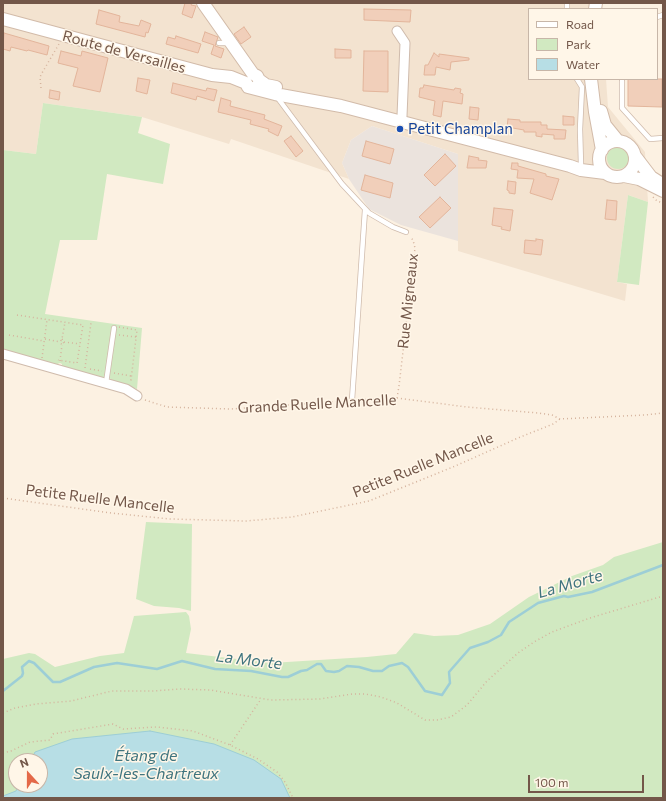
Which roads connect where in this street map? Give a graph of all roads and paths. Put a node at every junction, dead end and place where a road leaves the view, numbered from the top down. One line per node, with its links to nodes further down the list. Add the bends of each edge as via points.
1 (204, 3): 8 (main road, via 224,42)
2 (3, 19): 4 (main road, Route de Versailles)
3 (397, 32): 13 (street, via 405,43)
4 (63, 35): 8 (main road, Route de Versailles, via 212,75); 10 (path, via 40,77)
5 (578, 80): 18 (lane, via 582,87)
6 (591, 80): 16 (main road)
7 (597, 80): 15 (main road, via 603,121)
8 (252, 81): 11 (main road, Route de Versailles); 12 (main road)
9 (622, 81): 14 (lane, via 622,108 650,139)
10 (41, 88)
11 (275, 94): 12 (main road, Route de Versailles); 23 (lane, Rue Migneaux, via 342,184)
12 (341, 106): 13 (main road, Route de Versailles)
13 (401, 122): 18 (main road, Route de Versailles)
14 (663, 138)
15 (618, 141): 16 (main road, via 612,142); 17 (main road, via 631,147)
16 (601, 153): 18 (main road); 19 (main road)
17 (635, 156): 20 (main road, via 634,166); 21 (main road, via 651,177)
18 (575, 166): 19 (main road, Route de Versailles, via 581,170)
19 (605, 173): 20 (main road, via 617,178)
20 (624, 176): 22 (main road, via 639,179)
21 (663, 185)
22 (663, 191)
23 (365, 210): 24 (lane, Rue Migneaux); 49 (lane)
24 (406, 232): 48 (path, Rue Migneaux, via 413,240 415,248)
25 (17, 315): 26 (path)
26 (47, 320): 27 (path); 34 (path)
27 (65, 322): 33 (path); 37 (path, via 83,325)
28 (91, 323): 43 (path, via 85,369)
29 (116, 327): 30 (lane); 32 (path, via 137,330)
30 (113, 334): 32 (path); 43 (lane)
31 (9, 335): 34 (path)
32 (136, 337): 44 (path)
33 (62, 339): 35 (path); 36 (path)
34 (44, 340): 35 (path); 40 (path)
35 (60, 342): 38 (path)
36 (64, 342): 37 (path); 38 (path)
37 (80, 344): 42 (path, via 77,363)
38 (62, 345): 42 (path)
39 (3, 354): 42 (street)
40 (42, 358)
41 (55, 360): 42 (path)
42 (59, 365): 46 (street)
43 (108, 372): 44 (path); 46 (lane)
44 (131, 376): 45 (path, via 131,380)
45 (126, 382)
46 (106, 383): 47 (street)
47 (138, 396): 49 (path, Grande Ruelle Mancelle, via 167,406 231,409)
48 (397, 398): 49 (path, Grande Ruelle Mancelle); 51 (path, Grande Ruelle Mancelle, via 538,413)
49 (352, 400)
50 (663, 413): 51 (path, Grande Ruelle Mancelle)
51 (560, 419): 52 (path, Petite Ruelle Mancelle, via 369,501 292,518 246,521 170,519)
52 (3, 498)
53 (663, 596): 54 (path, via 590,618 552,632 534,642 492,676 467,705 451,717 425,720 397,703 365,694 320,699)
54 (261, 699): 55 (path, via 210,690 112,691 71,701 16,708); 56 (path)
55 (3, 713)
56 (230, 745): 57 (path, via 193,731 157,727 123,729 113,724 53,734 50,740 30,742); 58 (path, via 277,772)
57 (3, 753)
58 (293, 798)

